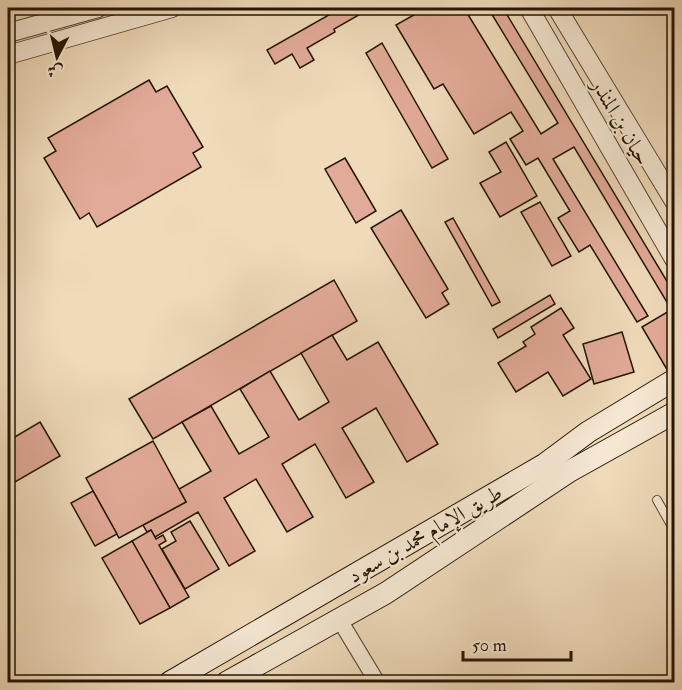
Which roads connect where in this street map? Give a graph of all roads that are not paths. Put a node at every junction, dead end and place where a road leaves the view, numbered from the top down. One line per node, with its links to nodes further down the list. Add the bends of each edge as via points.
1 (98, 8): 5 (street)
2 (172, 8): 6 (street)
3 (529, 8): 8 (street, حيان بن المنذر)
4 (557, 8): 7 (street, حيان بن المنذر)
5 (8, 33)
6 (8, 55)
7 (675, 201)
8 (675, 259)
9 (675, 380): 14 (main road, طريق الإمام محمد بن سعود, via 588,432 545,464)
10 (675, 413): 13 (main road, طريق الإمام محمد بن سعود, via 570,471)
11 (657, 500): 12 (lane)
12 (675, 530)
13 (339, 619): 15 (main road, طريق الإمام محمد بن سعود); 16 (street)
14 (170, 682)
15 (227, 682)
16 (377, 682)

